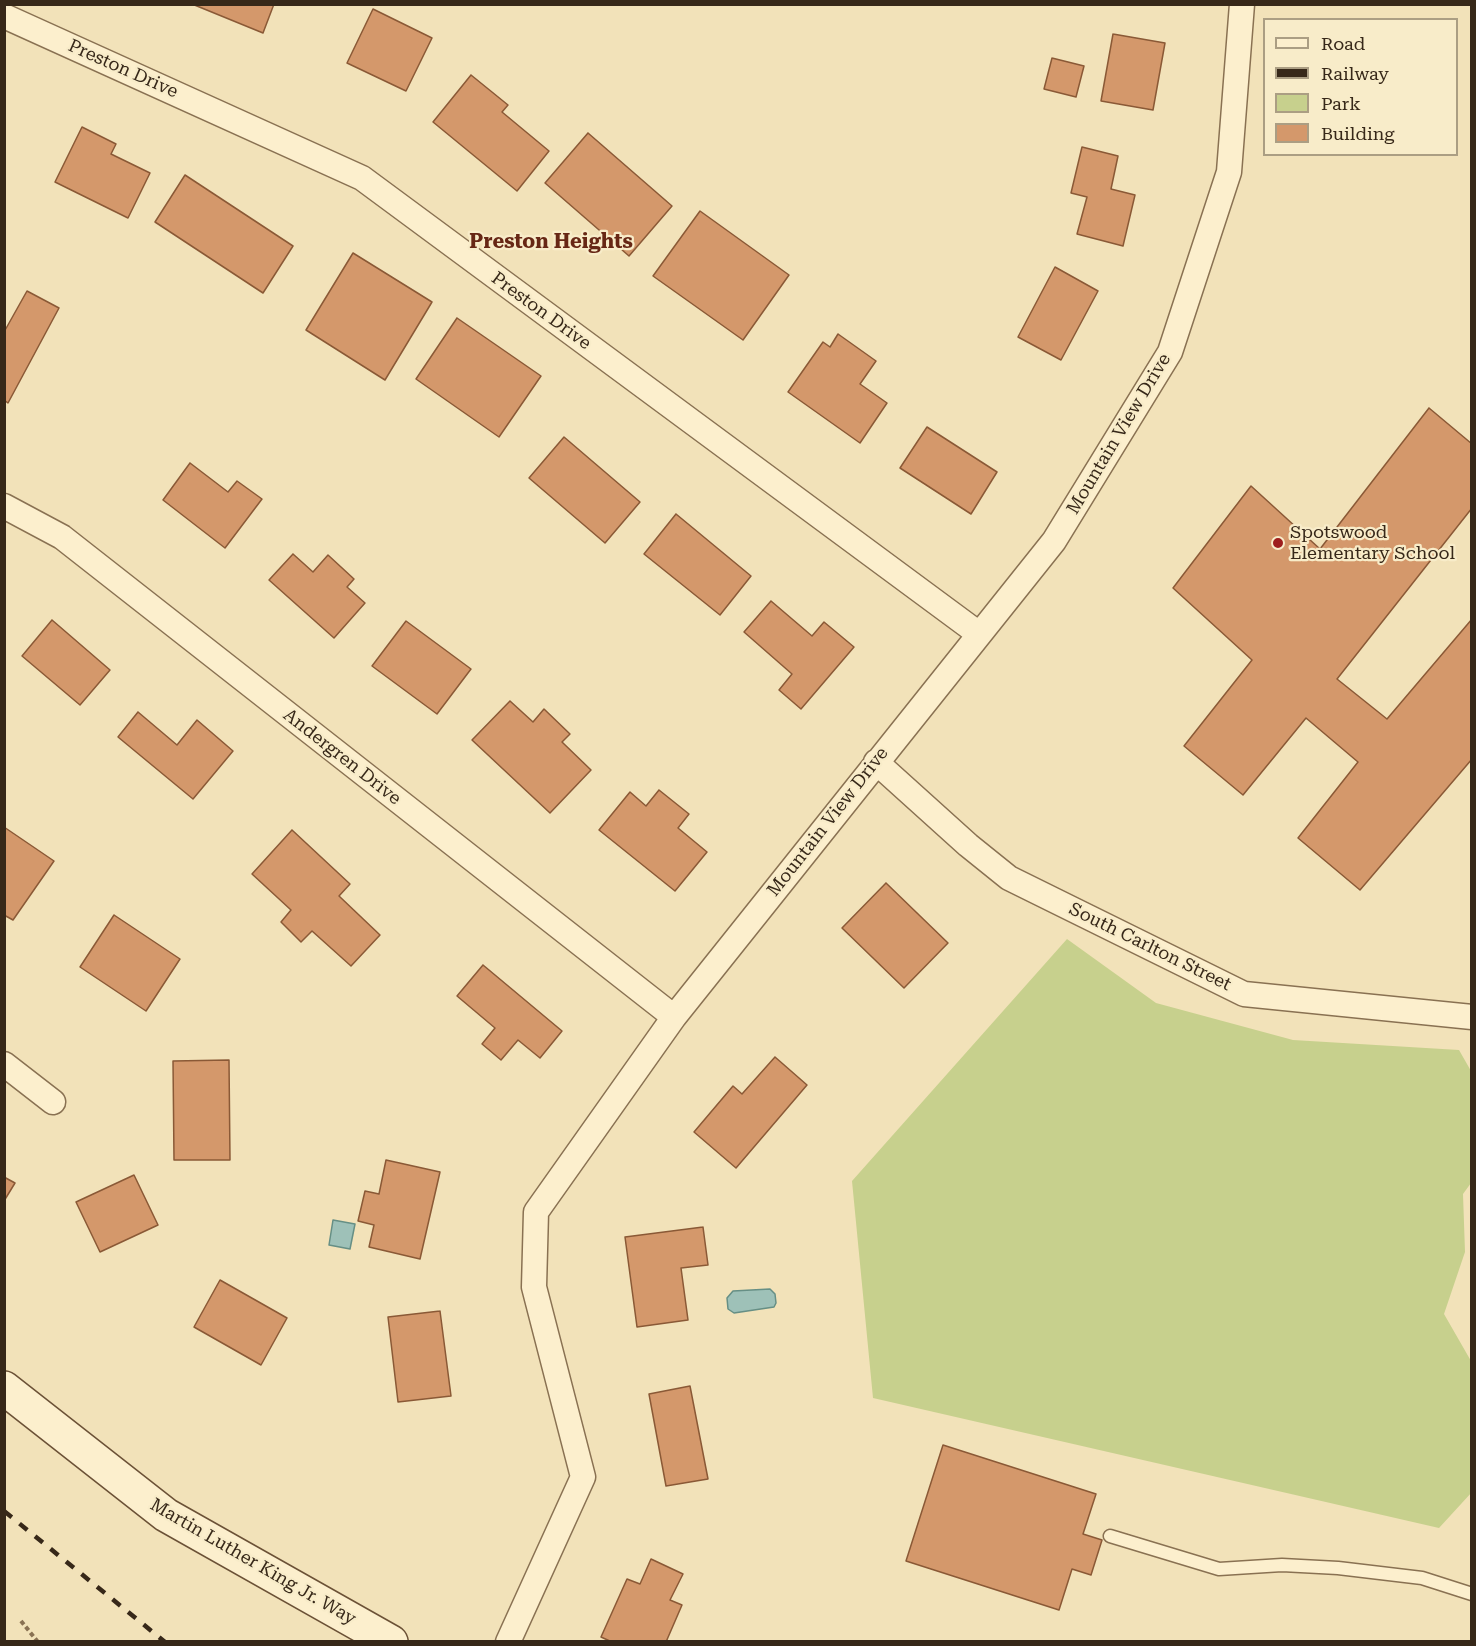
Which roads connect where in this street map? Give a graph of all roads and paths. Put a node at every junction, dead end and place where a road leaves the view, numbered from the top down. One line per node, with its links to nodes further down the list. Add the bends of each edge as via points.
1 (1242, 4): 4 (street, Mountain View Drive, via 1229,172 1170,352 1054,541)
2 (4, 16): 4 (street, Preston Drive, via 362,178)
3 (4, 506): 6 (street, Andergren Drive, via 62,537)
4 (979, 634): 5 (street, Mountain View Drive)
5 (876, 762): 6 (street, Mountain View Drive); 7 (street, South Carlton Street, via 1010,878 1244,994)
6 (674, 1017): 16 (street, Mountain View Drive, via 536,1212 534,1287 583,1477)
7 (1472, 1017)
8 (4, 1064): 9 (street)
9 (53, 1102)
10 (4, 1388): 15 (main road, Martin Luther King Jr. Way, via 166,1515)
11 (1110, 1536): 12 (lane, via 1219,1569 1282,1565 1338,1568 1422,1578)
12 (1472, 1594)
13 (21, 1622): 14 (path)
14 (38, 1641)
15 (391, 1641)
16 (508, 1641)

